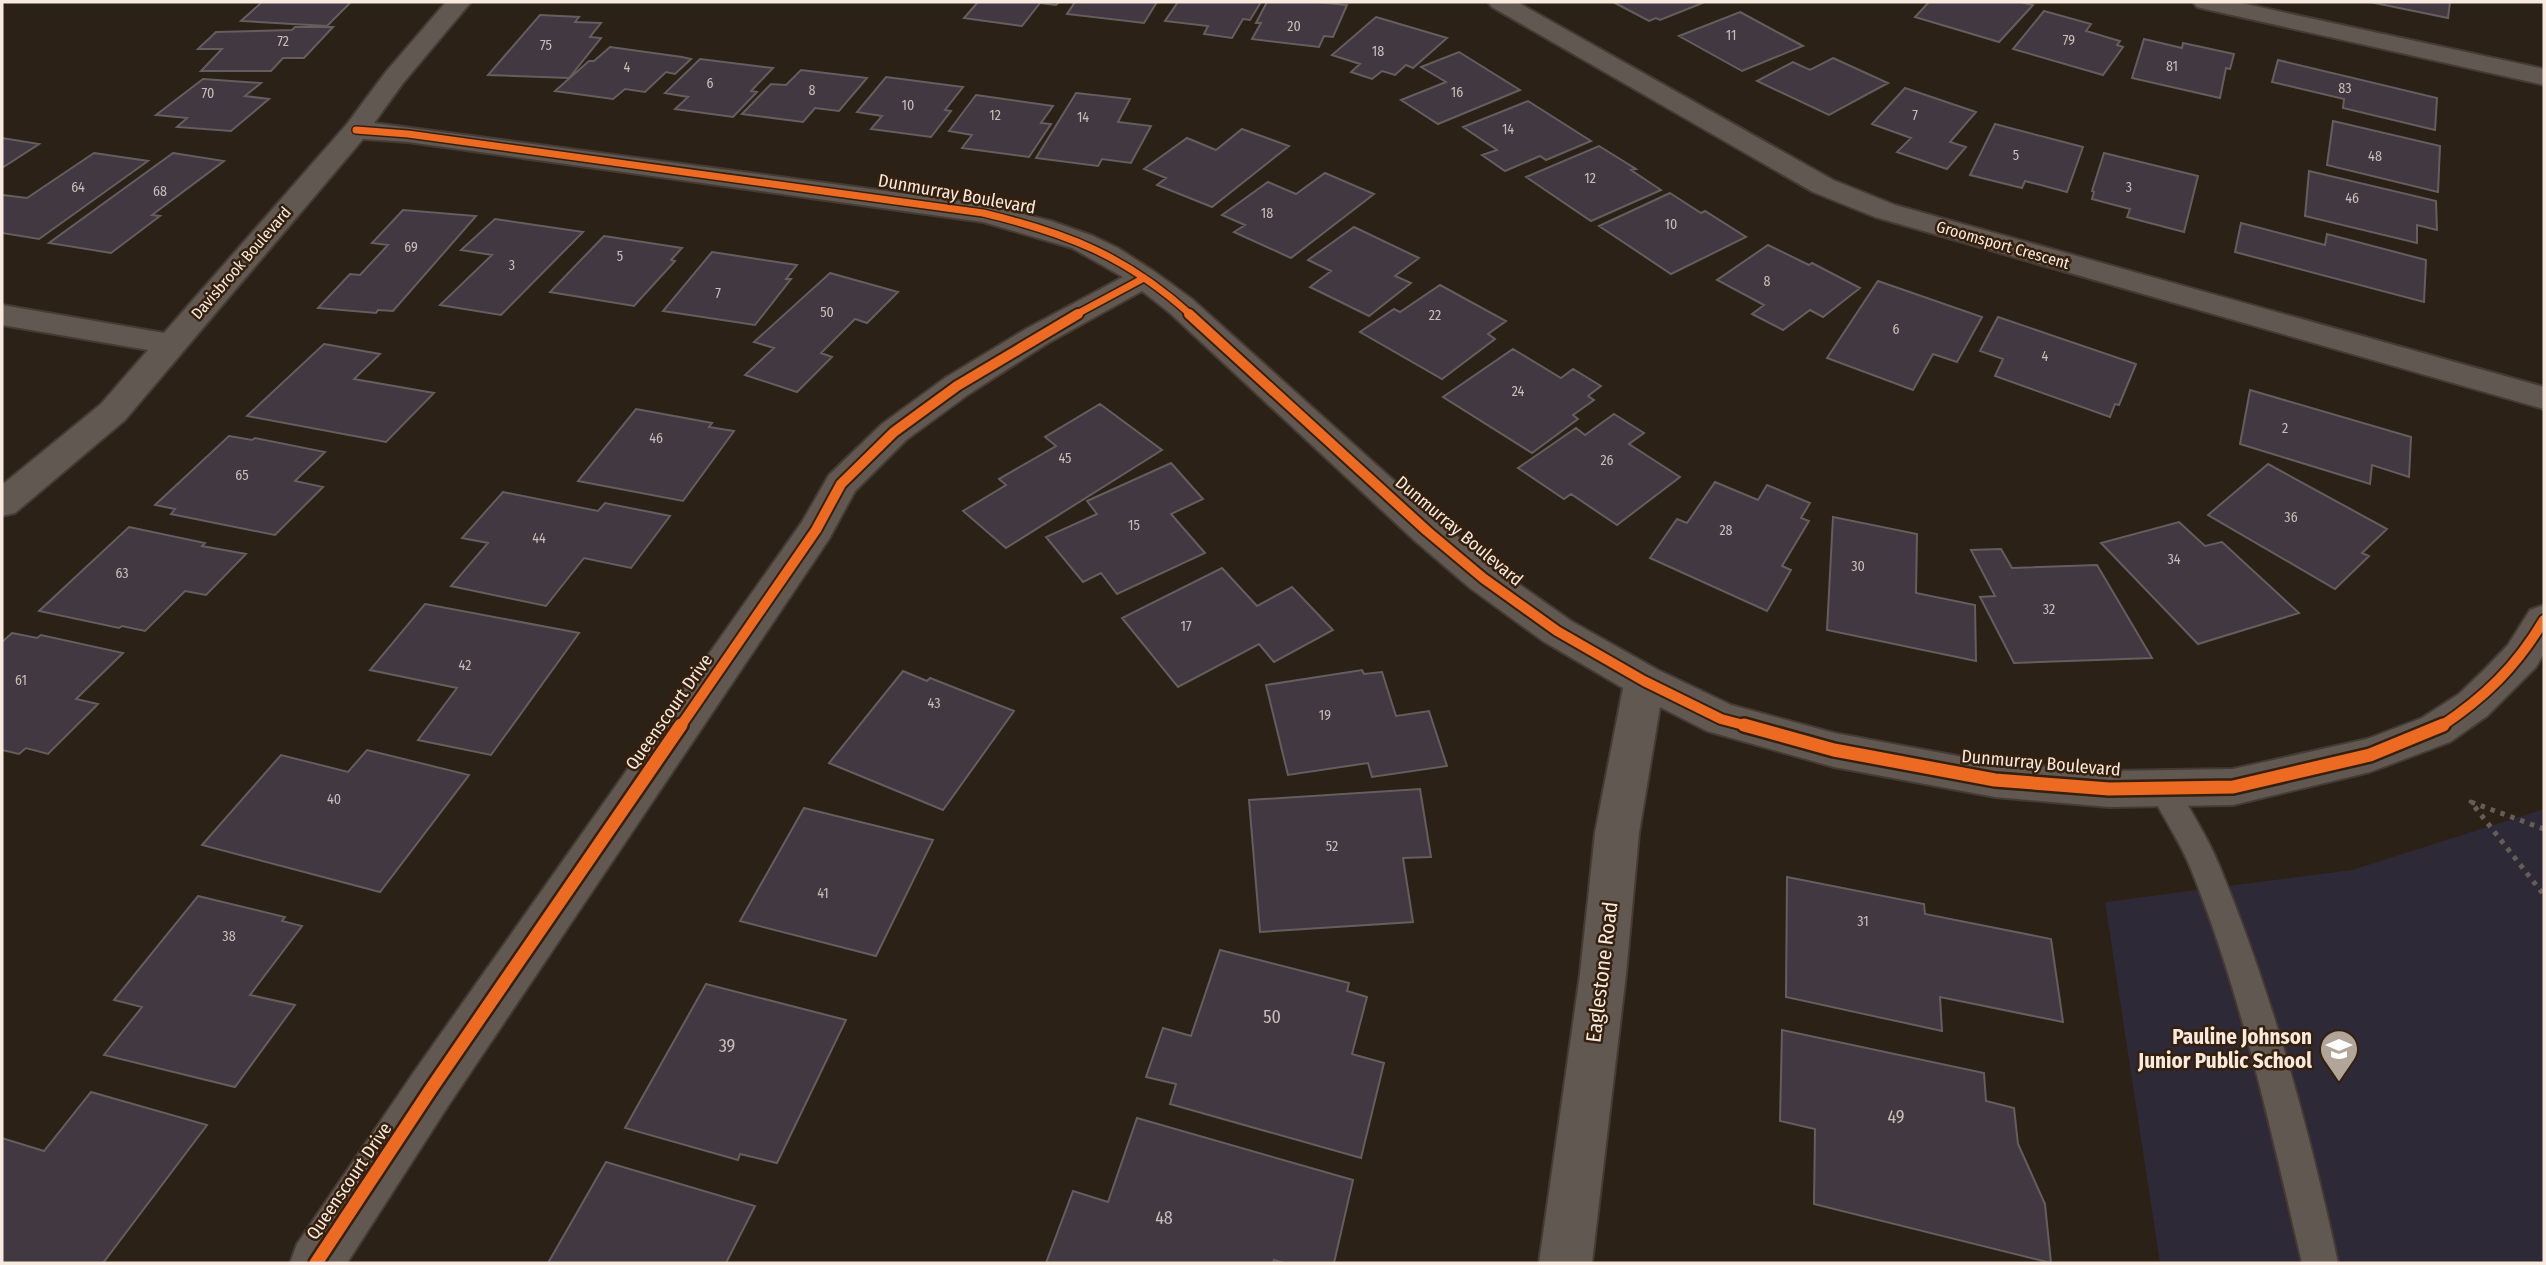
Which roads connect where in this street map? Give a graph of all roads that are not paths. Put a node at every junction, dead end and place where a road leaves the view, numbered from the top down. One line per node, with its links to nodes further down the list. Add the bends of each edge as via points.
1 (459, 2): 5 (street, Davisbrook Boulevard)
2 (1500, 2): 9 (street, Groomsport Crescent, via 1823,187 1885,211)
3 (2205, 2): 4 (street)
4 (2544, 77)
5 (356, 130): 6 (street, Dunmurray Boulevard, via 983,213 1040,226 1097,248); 8 (street, Davisbrook Boulevard)
6 (1144, 278): 12 (street, Dunmurray Boulevard, via 1181,306 1483,578 1557,631); 14 (street, Queenscourt Drive, via 957,386 894,432 841,484 816,530)
7 (2, 315): 8 (street)
8 (170, 344): 10 (street, Davisbrook Boulevard, via 113,412)
9 (2544, 398)
10 (2, 504)
11 (2544, 620): 13 (street, Dunmurray Boulevard, via 2522,656 2473,705 2420,737 2370,755 2233,787)
12 (1644, 681): 13 (street, Dunmurray Boulevard, via 1721,719 1834,750 1995,780); 15 (street, Eaglestone Road, via 1617,833)
13 (2164, 789): 16 (lane, via 2204,864 2250,992)
14 (316, 1263)
15 (1565, 1263)
16 (2320, 1263)

